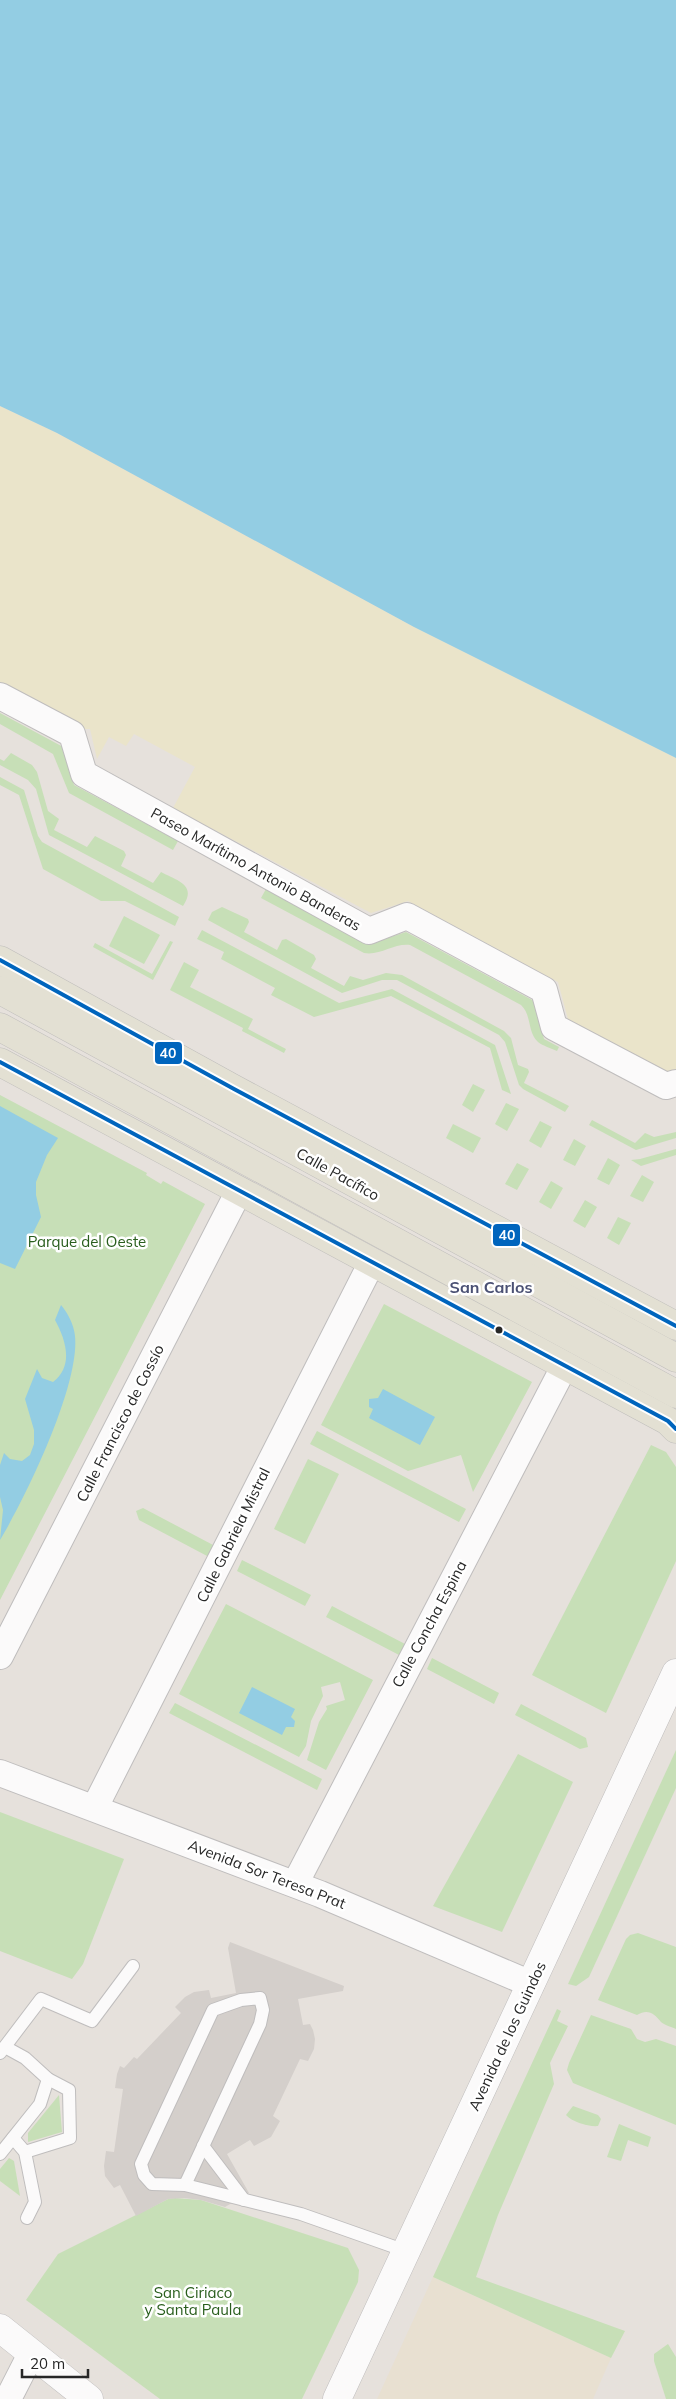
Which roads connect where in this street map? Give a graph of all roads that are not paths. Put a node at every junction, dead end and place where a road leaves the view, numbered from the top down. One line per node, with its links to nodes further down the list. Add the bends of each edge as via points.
1 (0, 696): 6 (street, Paseo Marítimo Antonio Banderas, via 72,734 84,774 369,931 407,916 544,990 554,1027 666,1086)
2 (0, 960): 9 (main road, Calle Pacífico)
3 (0, 990): 10 (main road, Calle Pacífico)
4 (0, 1027): 12 (main road)
5 (0, 1062): 7 (main road)
6 (676, 1083)
7 (239, 1191): 8 (main road); 14 (street, Calle Francisco de Cossío)
8 (372, 1262): 11 (main road); 17 (street, Calle Gabriela Mistral)
9 (676, 1326)
10 (676, 1358)
11 (565, 1365): 13 (main road, via 668,1421); 18 (street, Calle Concha Espina)
12 (676, 1394)
13 (676, 1429)
14 (0, 1656)
15 (676, 1673): 20 (main road, Avenida de los Guindos)
16 (0, 1773): 17 (street, Avenida Sor Teresa Prat)
17 (95, 1807): 18 (street, Avenida Sor Teresa Prat)
18 (295, 1884): 20 (street, Avenida Sor Teresa Prat)
19 (133, 1966): 21 (lane, via 92,2020 41,1999)
20 (531, 1984): 30 (main road, Avenida de los Guindos)
21 (2, 2050): 22 (lane, via 25,2058)
22 (48, 2079): 23 (lane, via 40,2104); 25 (lane, via 69,2090 70,2138)
23 (13, 2138): 25 (lane); 26 (lane)
24 (203, 2146): 27 (lane); 27 (lane, via 260,2024 263,2010 260,1998 241,2000 213,2010 141,2164 144,2175 152,2184); 28 (lane)
25 (25, 2152): 29 (lane, via 35,2202)
26 (0, 2154)
27 (185, 2185): 28 (lane)
28 (244, 2200): 30 (lane, via 301,2214)
29 (28, 2218)
30 (406, 2251): 35 (main road, Avenida de los Guindos)
31 (0, 2328): 32 (main road)
32 (31, 2354): 33 (street); 34 (main road)
33 (8, 2399)
34 (89, 2399)
35 (337, 2399)

